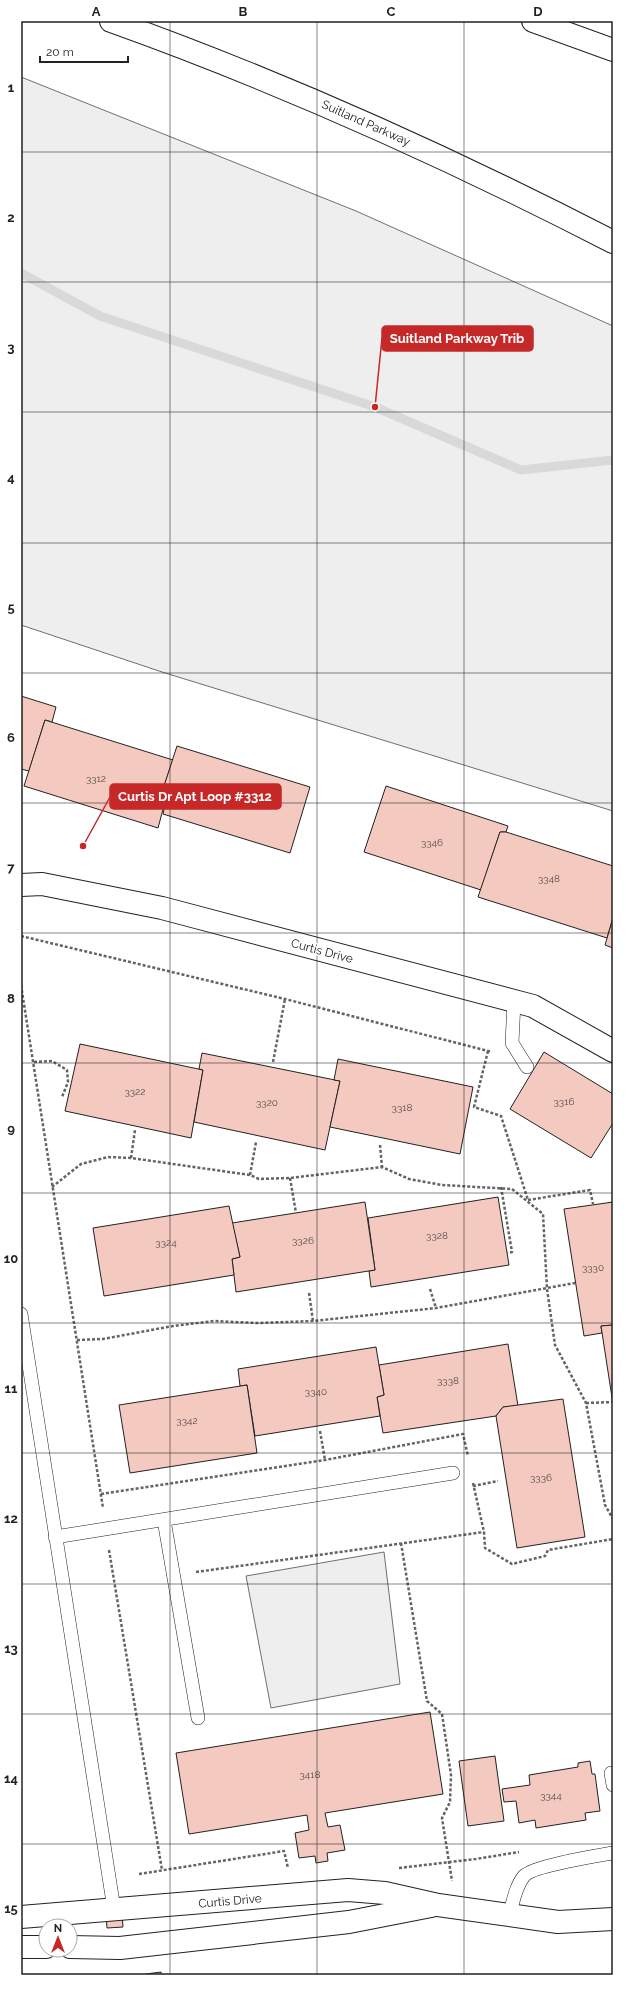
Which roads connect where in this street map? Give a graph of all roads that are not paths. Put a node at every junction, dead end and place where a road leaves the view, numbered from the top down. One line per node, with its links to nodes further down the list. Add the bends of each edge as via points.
1 (111, 21): 4 (main road, Suitland Parkway, via 342,112 480,175)
2 (533, 21): 3 (main road)
3 (613, 50)
4 (613, 242)
5 (21, 885): 6 (main road, Curtis Drive, via 42,884 162,908)
6 (514, 1002): 7 (main road, Curtis Drive, via 533,1006); 8 (lane, via 512,1043)
7 (613, 1051)
8 (527, 1067)
9 (21, 1314): 12 (lane)
10 (453, 1473): 11 (lane)
11 (164, 1520): 12 (lane); 13 (lane)
12 (55, 1537): 16 (lane)
13 (198, 1718)
14 (613, 1853): 17 (lane, via 539,1868 525,1875 518,1885)
15 (446, 1906): 16 (main road, Curtis Drive, via 385,1893 348,1890); 17 (main road, Curtis Drive); 22 (main road, Curtis Drive, via 349,1922 120,1948)
16 (114, 1909): 18 (main road, Curtis Drive)
17 (509, 1916): 19 (main road, Curtis Drive, via 558,1922)
18 (21, 1917)
19 (613, 1919)
20 (21, 1947): 21 (main road)
21 (38, 1947)
22 (78, 1947)

